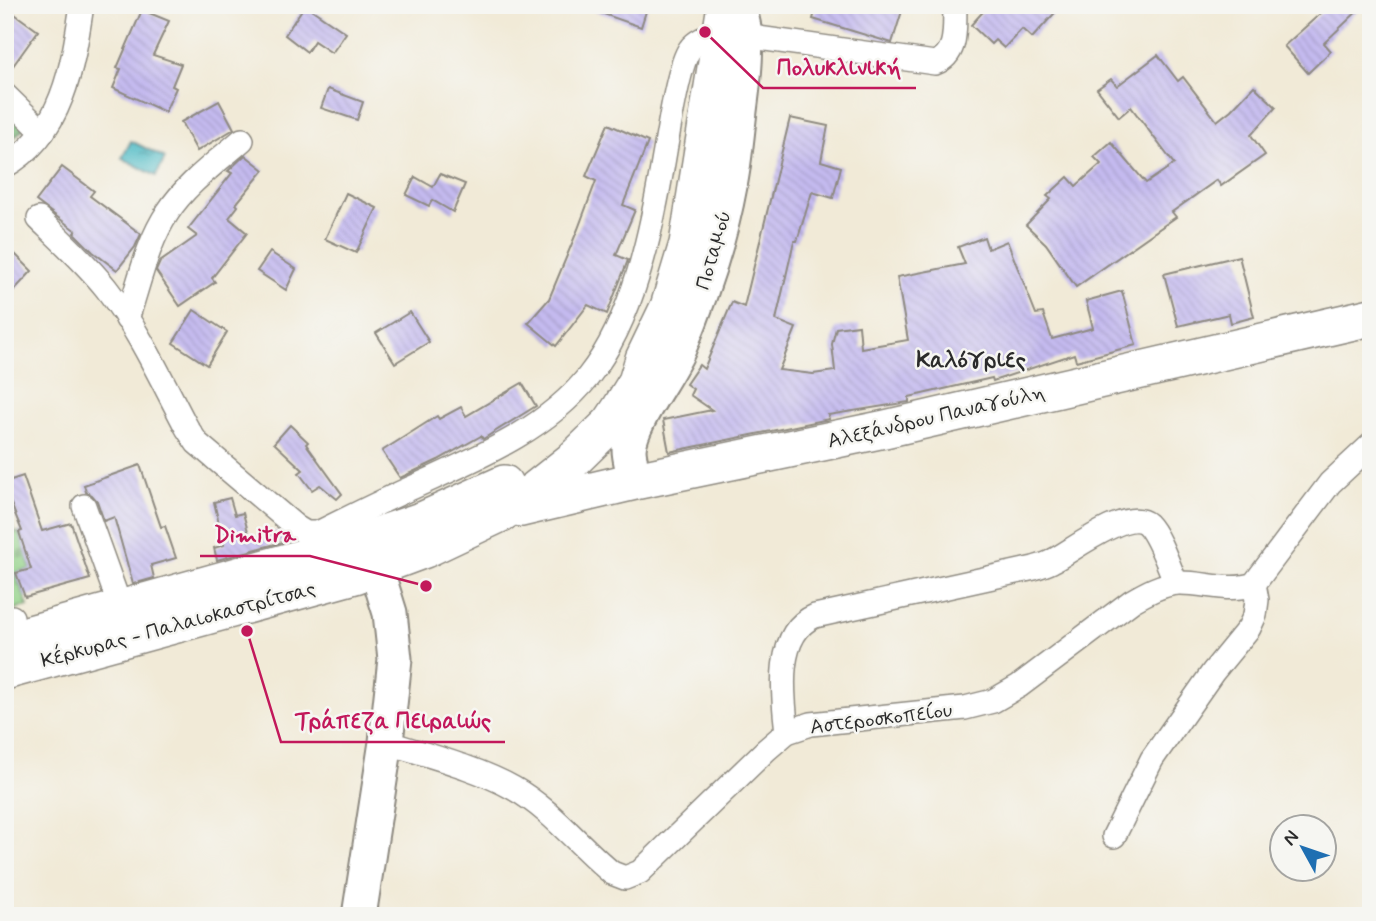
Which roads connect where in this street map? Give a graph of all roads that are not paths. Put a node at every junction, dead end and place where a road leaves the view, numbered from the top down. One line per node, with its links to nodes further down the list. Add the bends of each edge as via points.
1 (82, 5): 5 (street, via 77,45 60,103)
2 (955, 5): 3 (street, via 952,49 935,63)
3 (733, 19): 11 (main road, Κέρκυρας - Παλαιοκαστρίτσας, via 688,244 669,307); 13 (street, Ποταμού, via 743,84 728,196 695,309 634,433 629,455); 16 (street, via 688,51 641,262 608,348 585,380 558,407 500,446)
4 (5, 95): 5 (street)
5 (43, 132): 7 (street, via 28,151)
6 (242, 140): 10 (street, via 169,209)
7 (5, 166)
8 (39, 219): 10 (street, via 87,265)
9 (1371, 317): 13 (main road, Αλεξάνδρου Παναγούλη, via 899,426)
10 (127, 319): 16 (street, via 197,443)
11 (644, 359): 15 (main road, Κέρκυρας - Παλαιοκαστρίτσας, via 637,382 611,423 554,476); 17 (main road, Κέρκυρας - Παλαιοκαστρίτσας, via 577,431 532,467)
12 (1371, 445): 19 (street, via 1330,482)
13 (635, 481): 15 (main road, Αλεξάνδρου Παναγούλη)
14 (84, 506): 20 (street)
15 (501, 513): 17 (main road, Κέρκυρας - Παλαιοκαστρίτσας, via 450,538)
16 (320, 543): 17 (main road, Κέρκυρας - Παλαιοκαστρίτσας); 20 (main road, Κέρκυρας - Παλαιοκαστρίτσας)
17 (369, 555): 22 (main road, Κέρκυρας - Παλαιοκαστρίτσας); 24 (street, via 390,612 395,643)
18 (1176, 583): 19 (street, Αστεροσκοπείου, via 1243,588); 23 (street, Αστεροσκοπείου, via 1132,601 993,701 811,724); 23 (street, via 1152,532 1142,521 1134,520 1107,528 1034,568 815,616 801,624 789,645 784,702)
19 (1254, 584): 25 (street, via 1257,600 1249,628 1152,759)
20 (121, 609): 21 (main road, Κέρκυρας - Παλαιοκαστρίτσας)
21 (7, 626)
22 (5, 671)
23 (788, 732): 24 (street, Αστεροσκοπείου, via 651,864 625,878 595,860 514,788)
24 (386, 742): 26 (street)
25 (1114, 836)
26 (359, 916)

